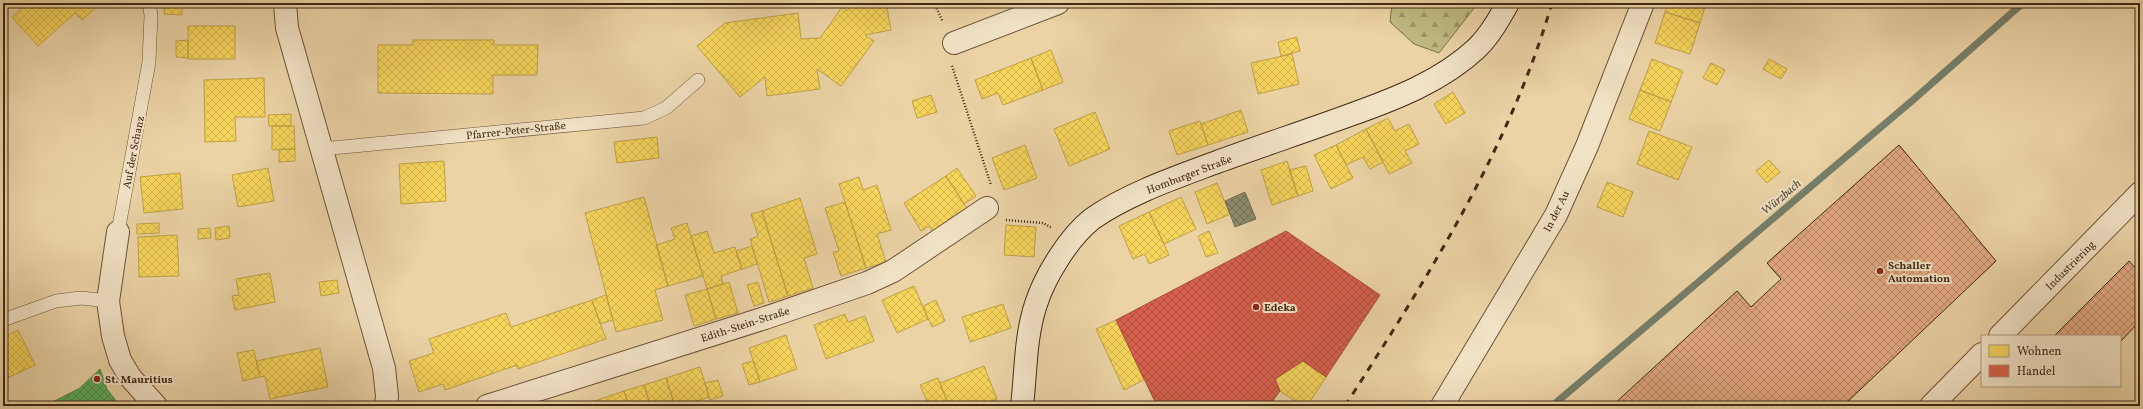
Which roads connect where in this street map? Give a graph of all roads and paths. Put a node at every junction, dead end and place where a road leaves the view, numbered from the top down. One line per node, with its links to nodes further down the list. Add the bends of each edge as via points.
1 (149, 3): 11 (lane, Auf der Schanz, via 150,62)
2 (285, 3): 8 (street, via 287,28)
3 (1058, 3): 6 (street)
4 (1508, 3): 19 (street, Homburger Straße, via 1478,47 1457,65 1411,91 1365,110 1170,179 1092,219 1071,239 1036,303 1030,328)
5 (1643, 3): 20 (street, In der Au, via 1587,146 1556,215)
6 (954, 43): 10 (path, via 952,69 990,181 992,193)
7 (698, 80): 8 (lane, Pfarrer-Peter-Straße, via 666,108 644,118)
8 (322, 149): 17 (street, via 384,368)
9 (2140, 193): 14 (street, Industriering)
10 (987, 208): 18 (street, Edith-Stein-Straße, via 893,271 867,283)
11 (118, 232): 12 (street, Auf der Schanz)
12 (108, 301): 13 (lane, via 81,298 56,301); 16 (street, Auf der Schanz, via 113,336 120,360 130,377)
13 (3, 320)
14 (2001, 335)
15 (1981, 355): 21 (street)
16 (156, 406)
17 (386, 406)
18 (486, 406)
19 (1022, 406)
20 (1442, 406)
21 (1931, 406)

